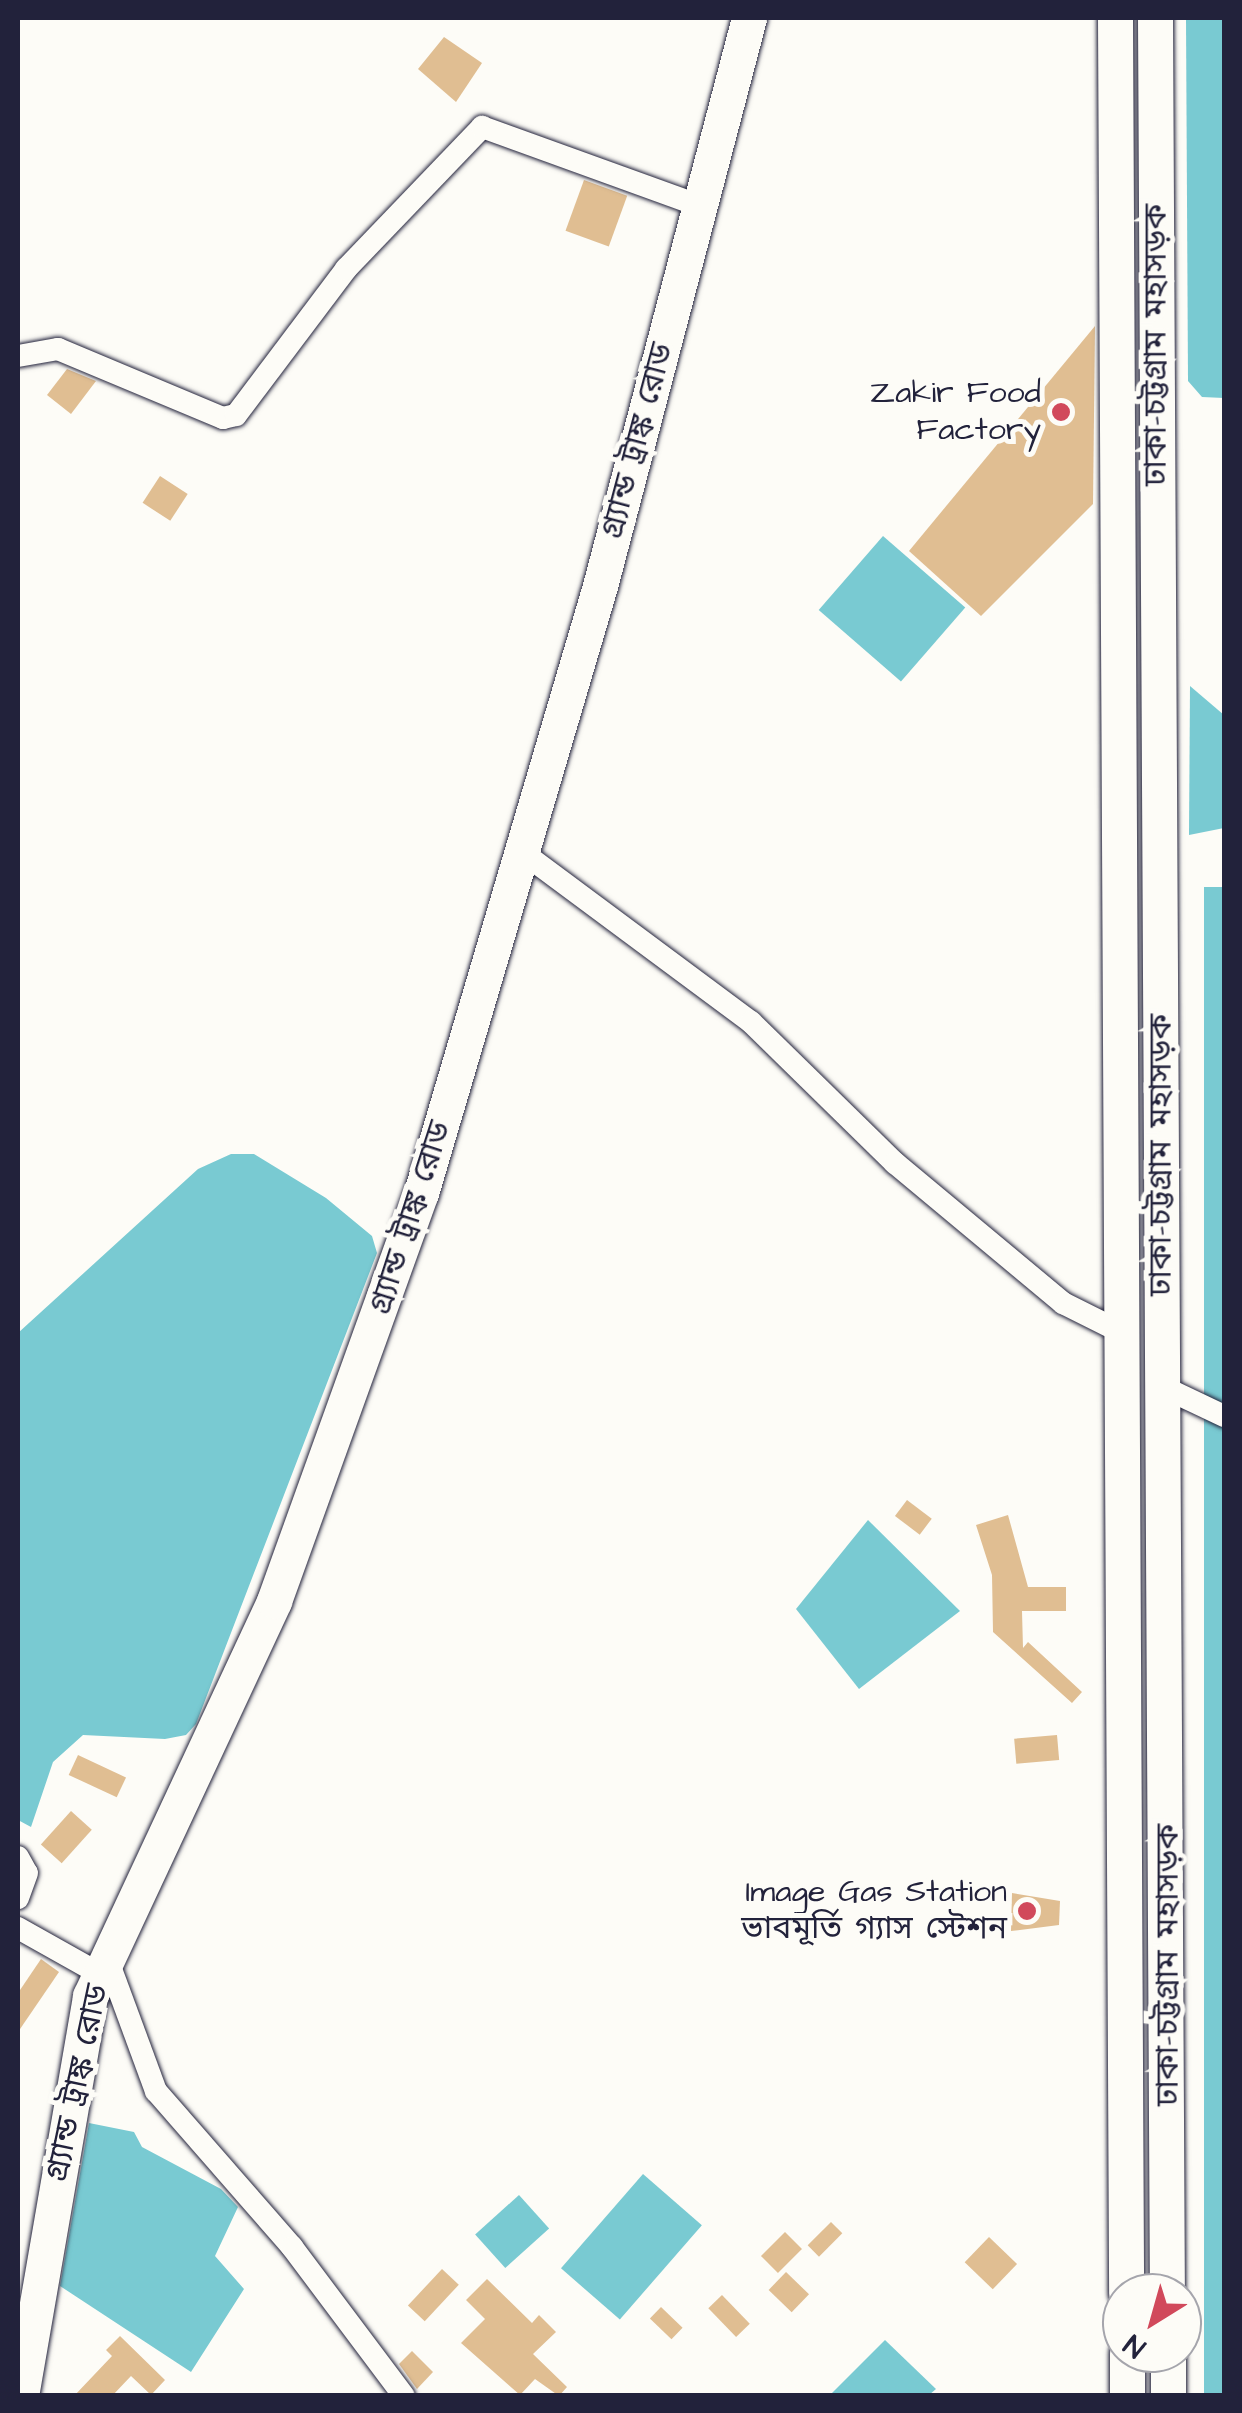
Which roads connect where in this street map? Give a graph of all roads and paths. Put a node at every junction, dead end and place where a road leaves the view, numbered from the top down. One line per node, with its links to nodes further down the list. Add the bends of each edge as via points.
1 (749, 18): 4 (highway, গ্র্যান্ড ট্রাঙ্ক রোড)
2 (1115, 18): 7 (highway, ঢাকা-চট্টগ্রাম মহাসড়ক)
3 (1155, 18): 8 (highway, ঢাকা-চট্টগ্রাম মহাসড়ক)
4 (700, 206): 5 (street, via 482,126 346,269 236,414 223,418 58,350); 6 (highway, গ্র্যান্ড ট্রাঙ্ক রোড)
5 (18, 356)
6 (522, 852): 7 (street, via 751,1022 896,1163 1063,1302); 13 (highway, গ্র্যান্ড ট্রাঙ্ক রোড, via 351,1400 274,1600)
7 (1119, 1331): 14 (highway, ঢাকা-চট্টগ্রাম মহাসড়ক)
8 (1163, 1387): 9 (street); 15 (highway, ঢাকা-চট্টগ্রাম মহাসড়ক)
9 (1224, 1416)
10 (18, 1857): 11 (street, via 26,1873)
11 (18, 1898)
12 (18, 1928): 13 (street)
13 (104, 1966): 16 (highway, গ্র্যান্ড ট্রাঙ্ক রোড, via 90,1996); 17 (street, via 156,2091 292,2247)
14 (1126, 2273)
15 (1167, 2273)
16 (21, 2396)
17 (404, 2396)

